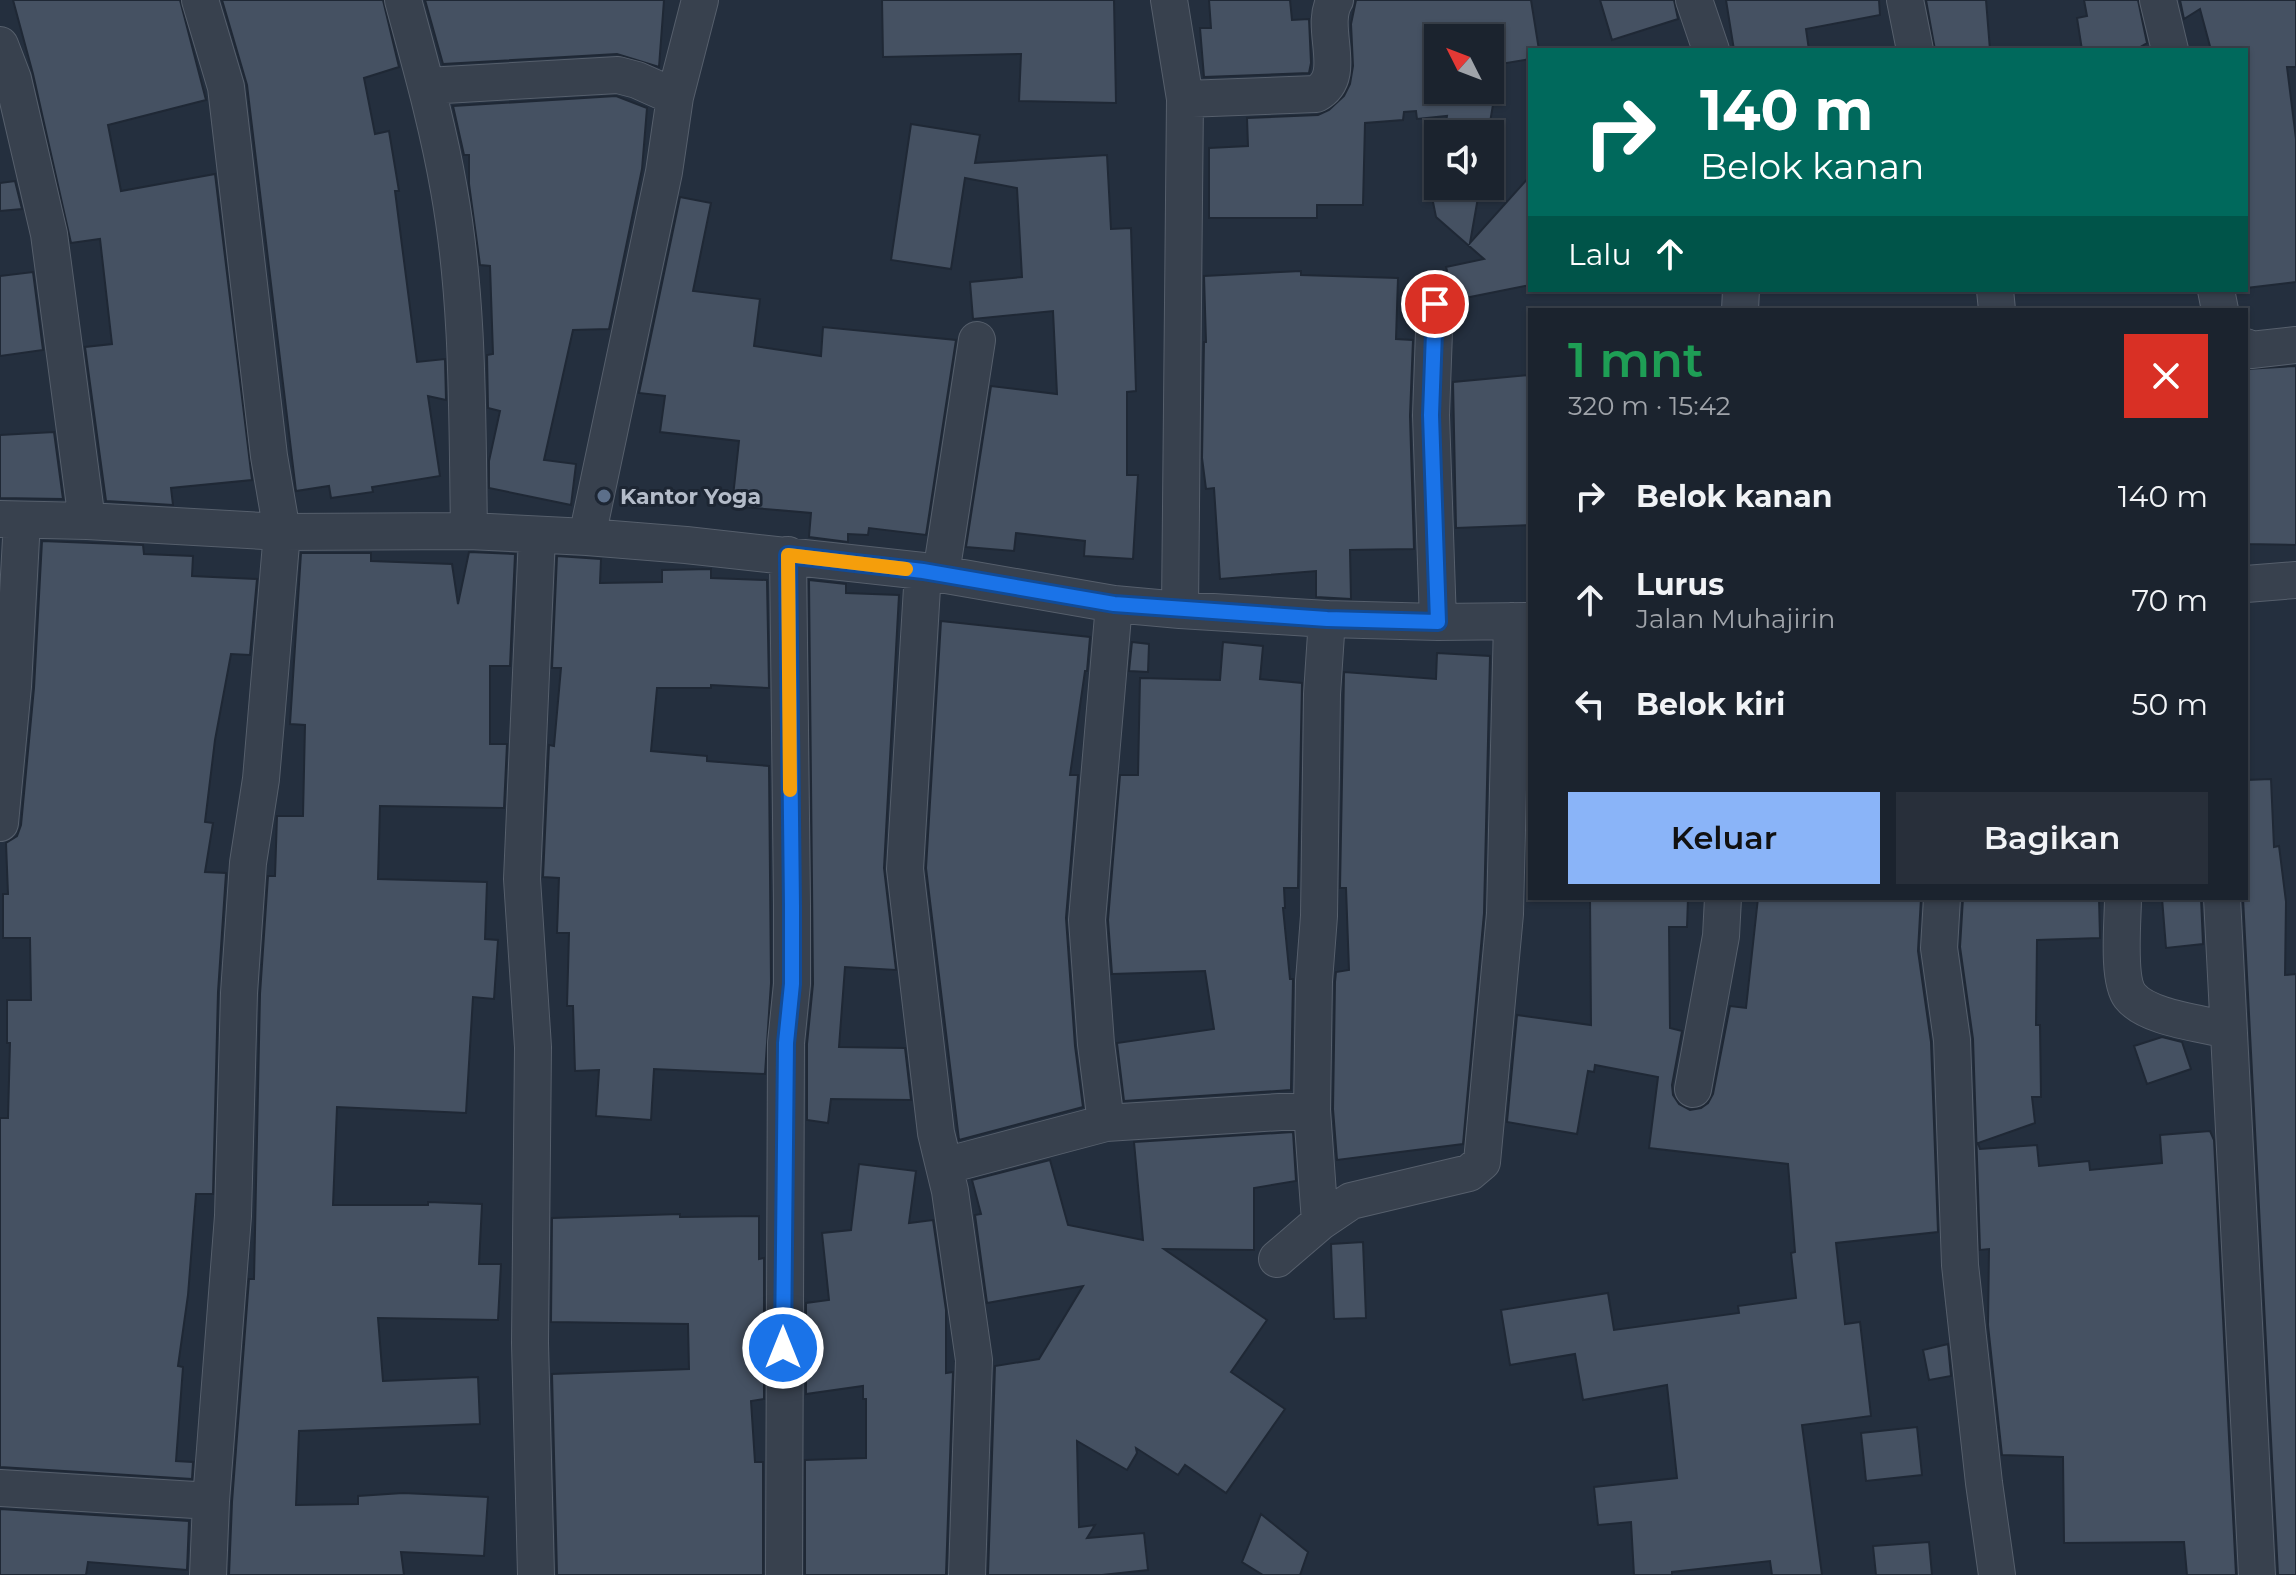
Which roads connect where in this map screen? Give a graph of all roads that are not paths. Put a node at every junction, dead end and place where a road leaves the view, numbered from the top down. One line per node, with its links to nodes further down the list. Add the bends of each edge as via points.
1 (200, 0): 23 (street, via 226,87)
2 (403, 0): 13 (street)
3 (700, 0): 14 (street)
4 (1169, 0): 15 (street)
5 (1335, 0): 15 (street, via 1330,12 1332,78 1322,91)
6 (1694, 0): 10 (street)
7 (1905, 0): 11 (street)
8 (2158, 0): 12 (street)
9 (0, 45): 21 (street, via 13,79 49,234)
10 (1710, 48)
11 (1915, 48)
12 (2170, 48)
13 (427, 86): 14 (street, via 618,75); 22 (street, via 450,191 466,349)
14 (675, 97): 25 (street)
15 (1185, 99): 31 (street)
16 (1435, 304): 34 (street, via 1431,415)
17 (977, 340): 27 (street)
18 (2296, 345): 19 (street)
19 (2248, 348)
20 (11, 519): 21 (street); 35 (street, via 13,686)
21 (87, 521): 23 (street)
22 (469, 531): 23 (street); 24 (street)
23 (282, 532): 48 (street, via 261,779 248,863 233,1216)
24 (537, 536): 25 (street); 50 (street, via 522,879 533,1047 530,1343)
25 (587, 537): 26 (street)
26 (788, 555): 27 (street); 51 (street, via 792,984 786,1043)
27 (932, 572): 30 (street); 44 (street, via 905,869)
28 (2296, 580): 29 (street)
29 (2248, 584)
30 (1114, 604): 31 (street); 43 (street, via 1087,920)
31 (1180, 610): 32 (street)
32 (1327, 619): 34 (street); 42 (street)
33 (1521, 621): 34 (street); 45 (street, via 1505,914 1482,1162 1469,1173 1351,1201)
34 (1438, 622)
35 (0, 823)
36 (1723, 900): 41 (street)
37 (1942, 900): 53 (street, via 1939,948 1952,1040 1960,1265)
38 (2123, 900): 40 (street, via 2124,979 2129,994 2147,1010)
39 (2222, 900): 40 (street)
40 (2227, 1030): 54 (street)
41 (1693, 1089)
42 (1312, 1110): 43 (street); 45 (street)
43 (1106, 1123): 44 (street)
44 (944, 1166): 52 (street, via 974,1360)
45 (1320, 1222): 46 (street)
46 (1277, 1259)
47 (0, 1488): 48 (street)
48 (211, 1501): 49 (street)
49 (208, 1575)
50 (536, 1575)
51 (784, 1575)
52 (967, 1575)
53 (1997, 1575)
54 (2257, 1575)

